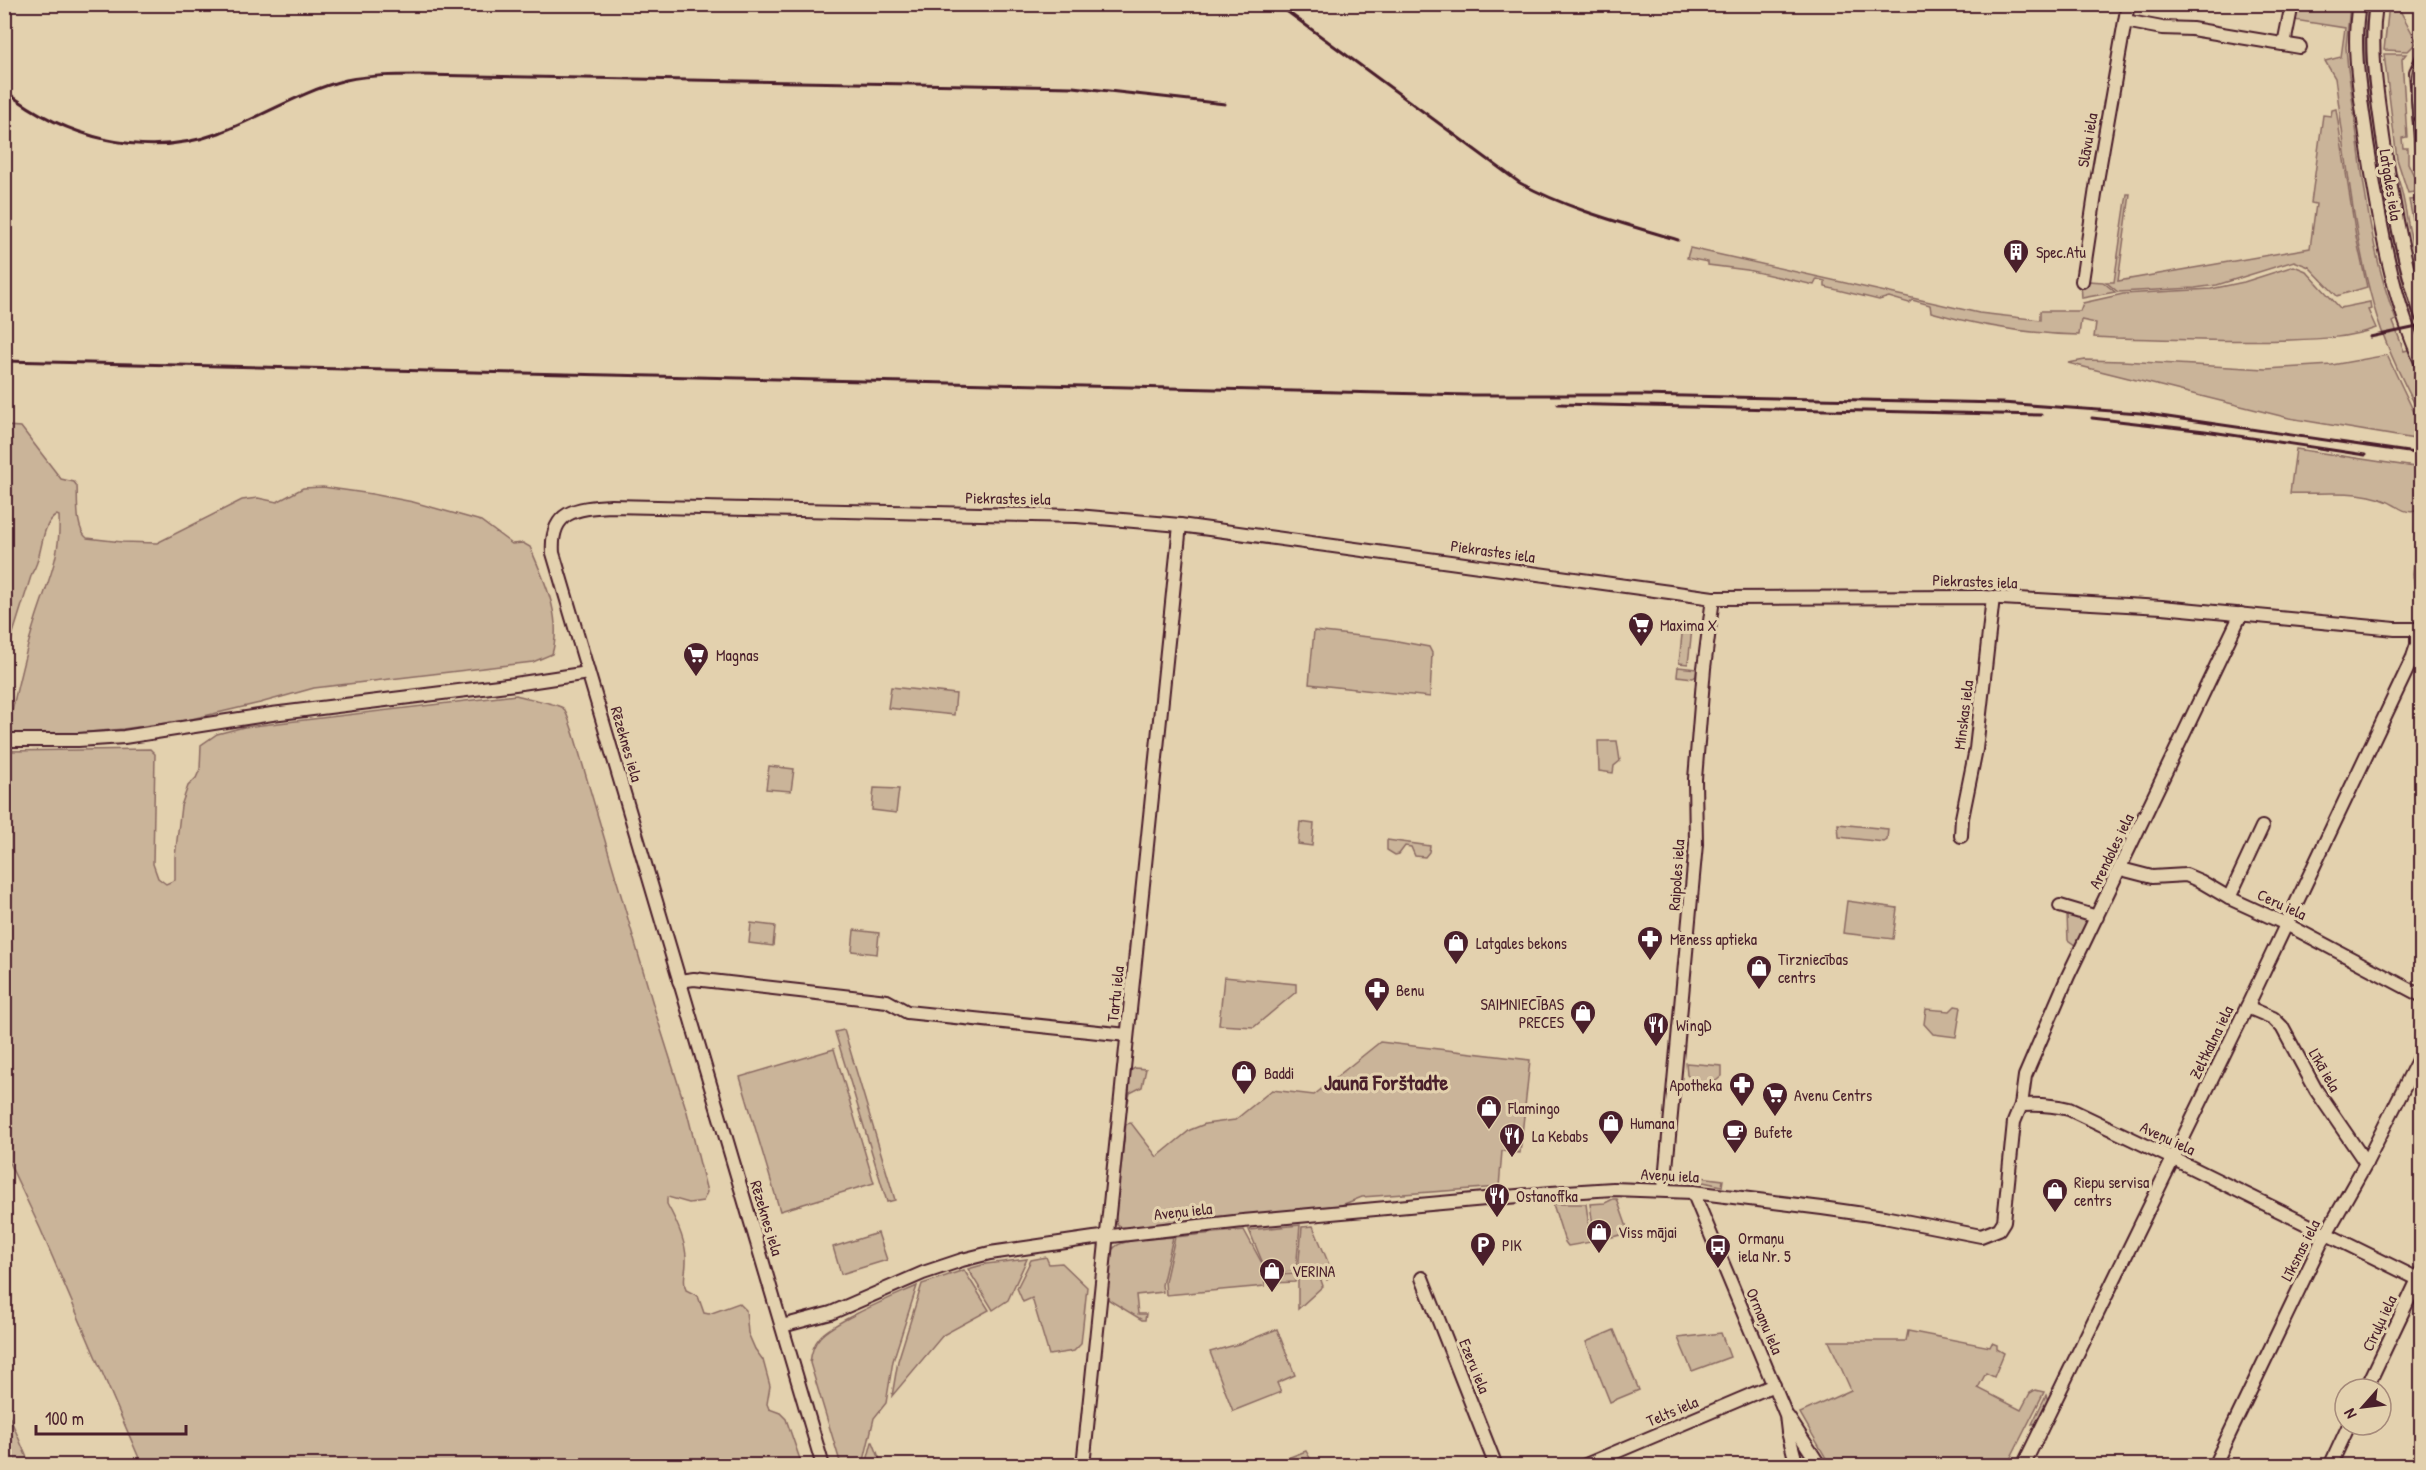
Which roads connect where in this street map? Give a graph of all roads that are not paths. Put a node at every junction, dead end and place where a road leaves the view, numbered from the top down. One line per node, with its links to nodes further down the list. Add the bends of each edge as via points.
1 (2128, 4): 5 (street, Slāvu iela)
2 (2292, 4): 6 (street)
3 (2359, 4): 12 (street, Latgales iela, via 2356,67 2380,226 2397,299)
4 (2376, 4): 11 (street, Latgales iela, via 2373,60 2385,152 2397,224)
5 (2125, 21): 6 (street); 10 (street, Slāvu iela)
6 (2284, 44): 7 (street)
7 (2300, 47)
8 (2421, 58): 9 (street, via 2416,72)
9 (2421, 152)
10 (2082, 281)
11 (2421, 317)
12 (2421, 364)
13 (561, 518): 14 (street, Piekrastes iela, via 590,507 611,506 1074,516); 19 (street, Rēzeknes iela, via 554,528 553,553)
14 (1180, 525): 16 (street, Piekrastes iela); 31 (street, Tartu iela)
15 (1993, 597): 16 (street, Piekrastes iela); 17 (street, Piekrastes iela); 22 (street, Minskas iela)
16 (1713, 598): 36 (street, Raipoles iela, via 1695,779 1696,844)
17 (2241, 614): 18 (street, Piekrastes iela); 23 (street, Arendoles iela)
18 (2419, 629): 27 (street, Zeltkalna iela, via 2413,657)
19 (588, 673): 20 (street, via 124,737); 28 (street, Rēzeknes iela)
20 (4, 740)
21 (2262, 827): 24 (street)
22 (1961, 836)
23 (2121, 869): 24 (street, Ceru iela, via 2152,877 2186,875); 26 (street, Arendoles iela)
24 (2229, 898): 27 (street, Ceru iela)
25 (2060, 906): 26 (street)
26 (2097, 917): 33 (street, Arendoles iela, via 2025,1076)
27 (2286, 924): 29 (street, Ceru iela); 30 (street, Zeltkalna iela)
28 (679, 981): 31 (street, via 694,979 888,1001 907,1012); 42 (street, Rēzeknes iela)
29 (2421, 996)
30 (2247, 1007): 34 (street, Zeltkalna iela); 35 (street, Līkā iela, via 2273,1018 2282,1027 2316,1090)
31 (1127, 1035): 39 (street, Tartu iela)
32 (2421, 1056): 35 (street, Līksnas iela)
33 (2021, 1105): 34 (street, Aveņu iela, via 2069,1109); 37 (street, Aveņu iela, via 2014,1122 2004,1221 1999,1229 1981,1236 1884,1217)
34 (2172, 1158): 38 (street, Aveņu iela); 55 (street, Zeltkalna iela)
35 (2366, 1163): 38 (street, Līksnas iela)
36 (1664, 1190): 37 (street, Aveņu iela); 39 (street, Aveņu iela, via 1551,1192)
37 (1693, 1192): 44 (street, Ormaņu iela)
38 (2326, 1234): 40 (street, Aveņu iela); 56 (street, Līksnas iela)
39 (1106, 1237): 42 (street, Aveņu iela, via 962,1260 831,1313); 49 (street, Tartu iela)
40 (2420, 1277): 43 (street, Cīruļu iela)
41 (1422, 1278): 50 (street, Ezeru iela)
42 (782, 1326): 48 (street, Rēzeknes iela)
43 (2372, 1377)
44 (1774, 1385): 45 (street, Ormaņu iela); 51 (street, Telts iela)
45 (1786, 1415): 46 (street, Ormaņu iela); 54 (street)
46 (1788, 1432): 52 (street, Ormaņu iela); 53 (street)
47 (2343, 1437): 57 (street)
48 (823, 1466)
49 (1083, 1466)
50 (1496, 1466)
51 (1583, 1466)
52 (1797, 1466)
53 (1803, 1466)
54 (1820, 1466)
55 (2023, 1466)
56 (2214, 1466)
57 (2330, 1466)

